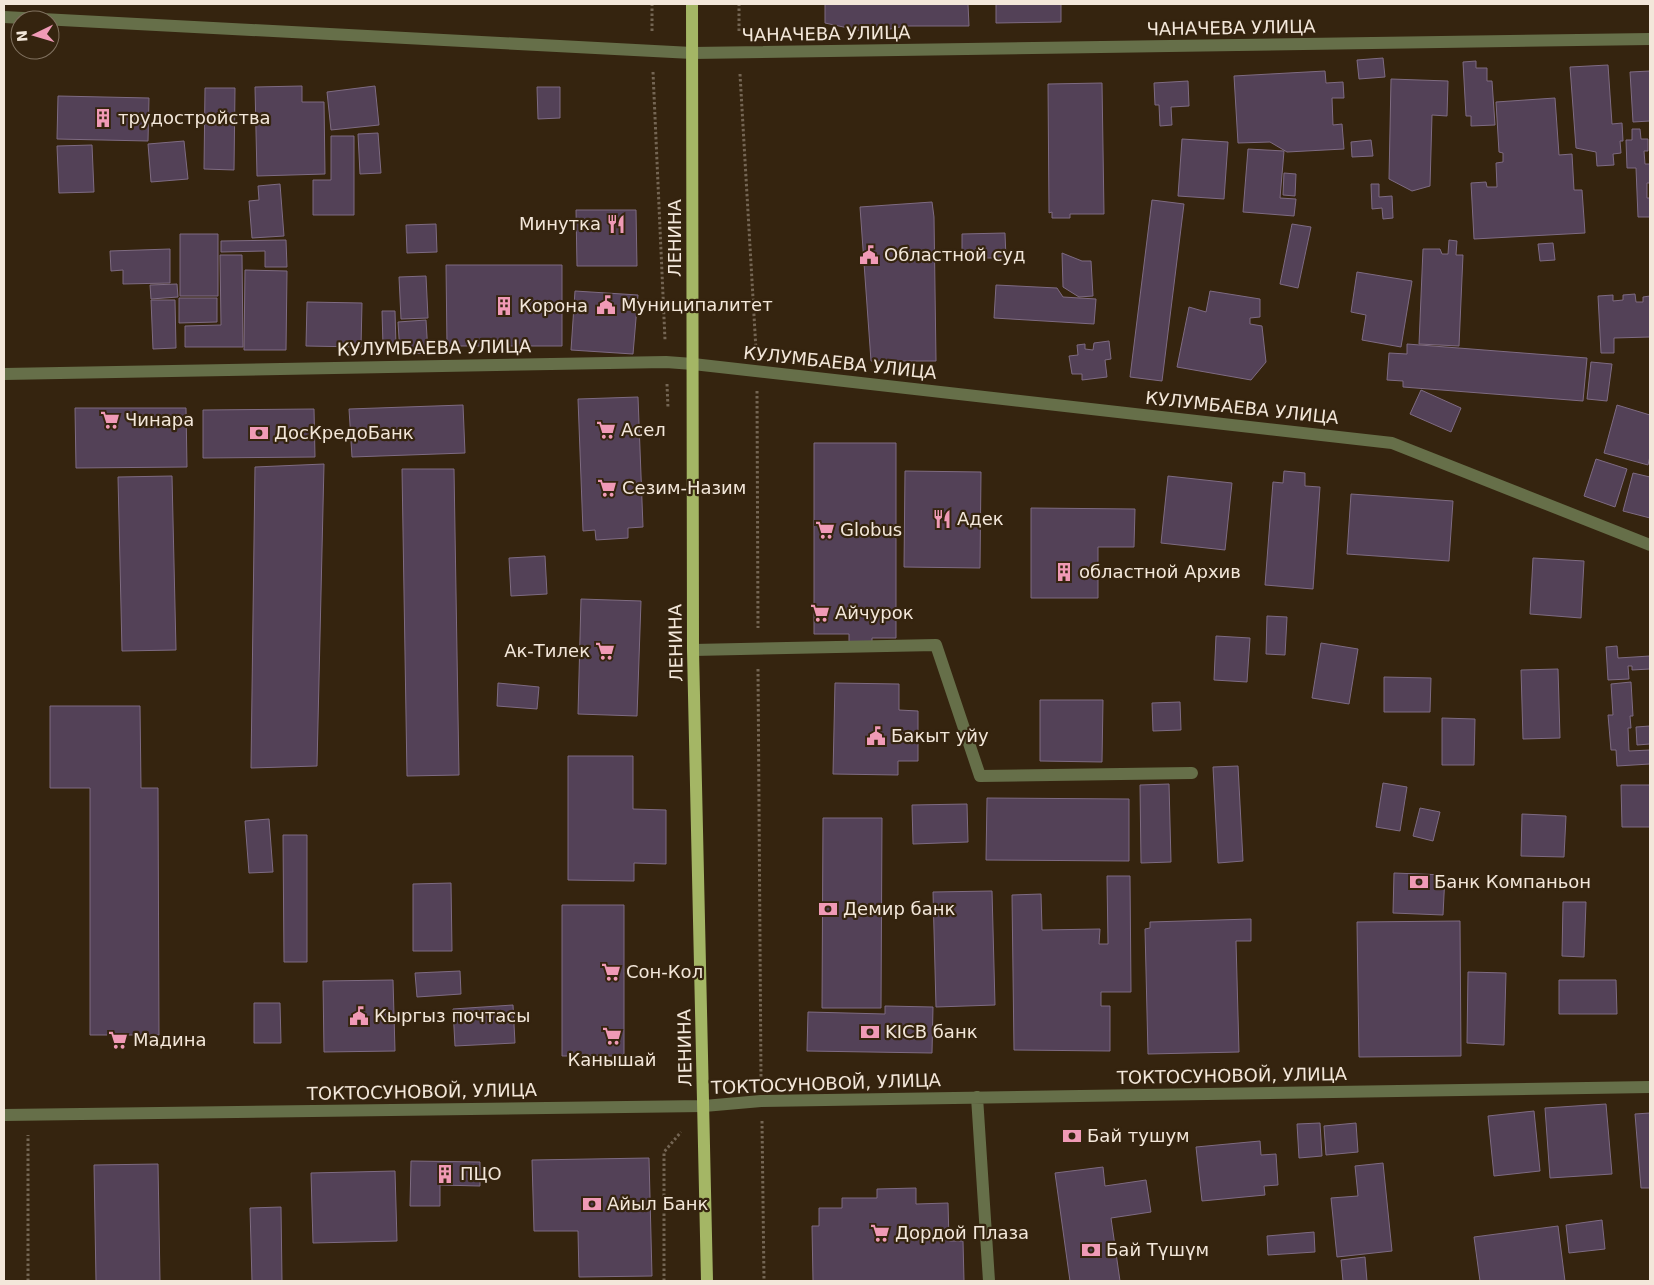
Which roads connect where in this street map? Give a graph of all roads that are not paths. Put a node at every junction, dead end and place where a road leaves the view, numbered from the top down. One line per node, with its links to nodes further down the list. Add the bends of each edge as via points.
1 (692, 4): 4 (main road, ЛЕНИНА)
2 (4, 17): 4 (street, ЧАНАЧЕВА УЛИЦА)
3 (1650, 39): 4 (street, ЧАНАЧЕВА УЛИЦА)
4 (692, 53): 5 (main road, ЛЕНИНА)
5 (693, 364): 6 (street, КУЛУМБАЕВА УЛИЦА, via 656,362); 7 (street, КУЛУМБАЕВА УЛИЦА, via 1392,442); 8 (main road, ЛЕНИНА)
6 (4, 374)
7 (1650, 545)
8 (693, 650): 9 (street, via 936,645 980,776); 12 (main road, ЛЕНИНА)
9 (1192, 773)
10 (1650, 1087): 11 (street, ТОКТОСУНОВОЙ, УЛИЦА)
11 (977, 1097): 12 (street, ТОКТОСУНОВОЙ, УЛИЦА, via 762,1101); 15 (street)
12 (704, 1106): 13 (street, ТОКТОСУНОВОЙ, УЛИЦА); 14 (main road, ЛЕНИНА)
13 (4, 1115)
14 (708, 1281)
15 (989, 1281)

